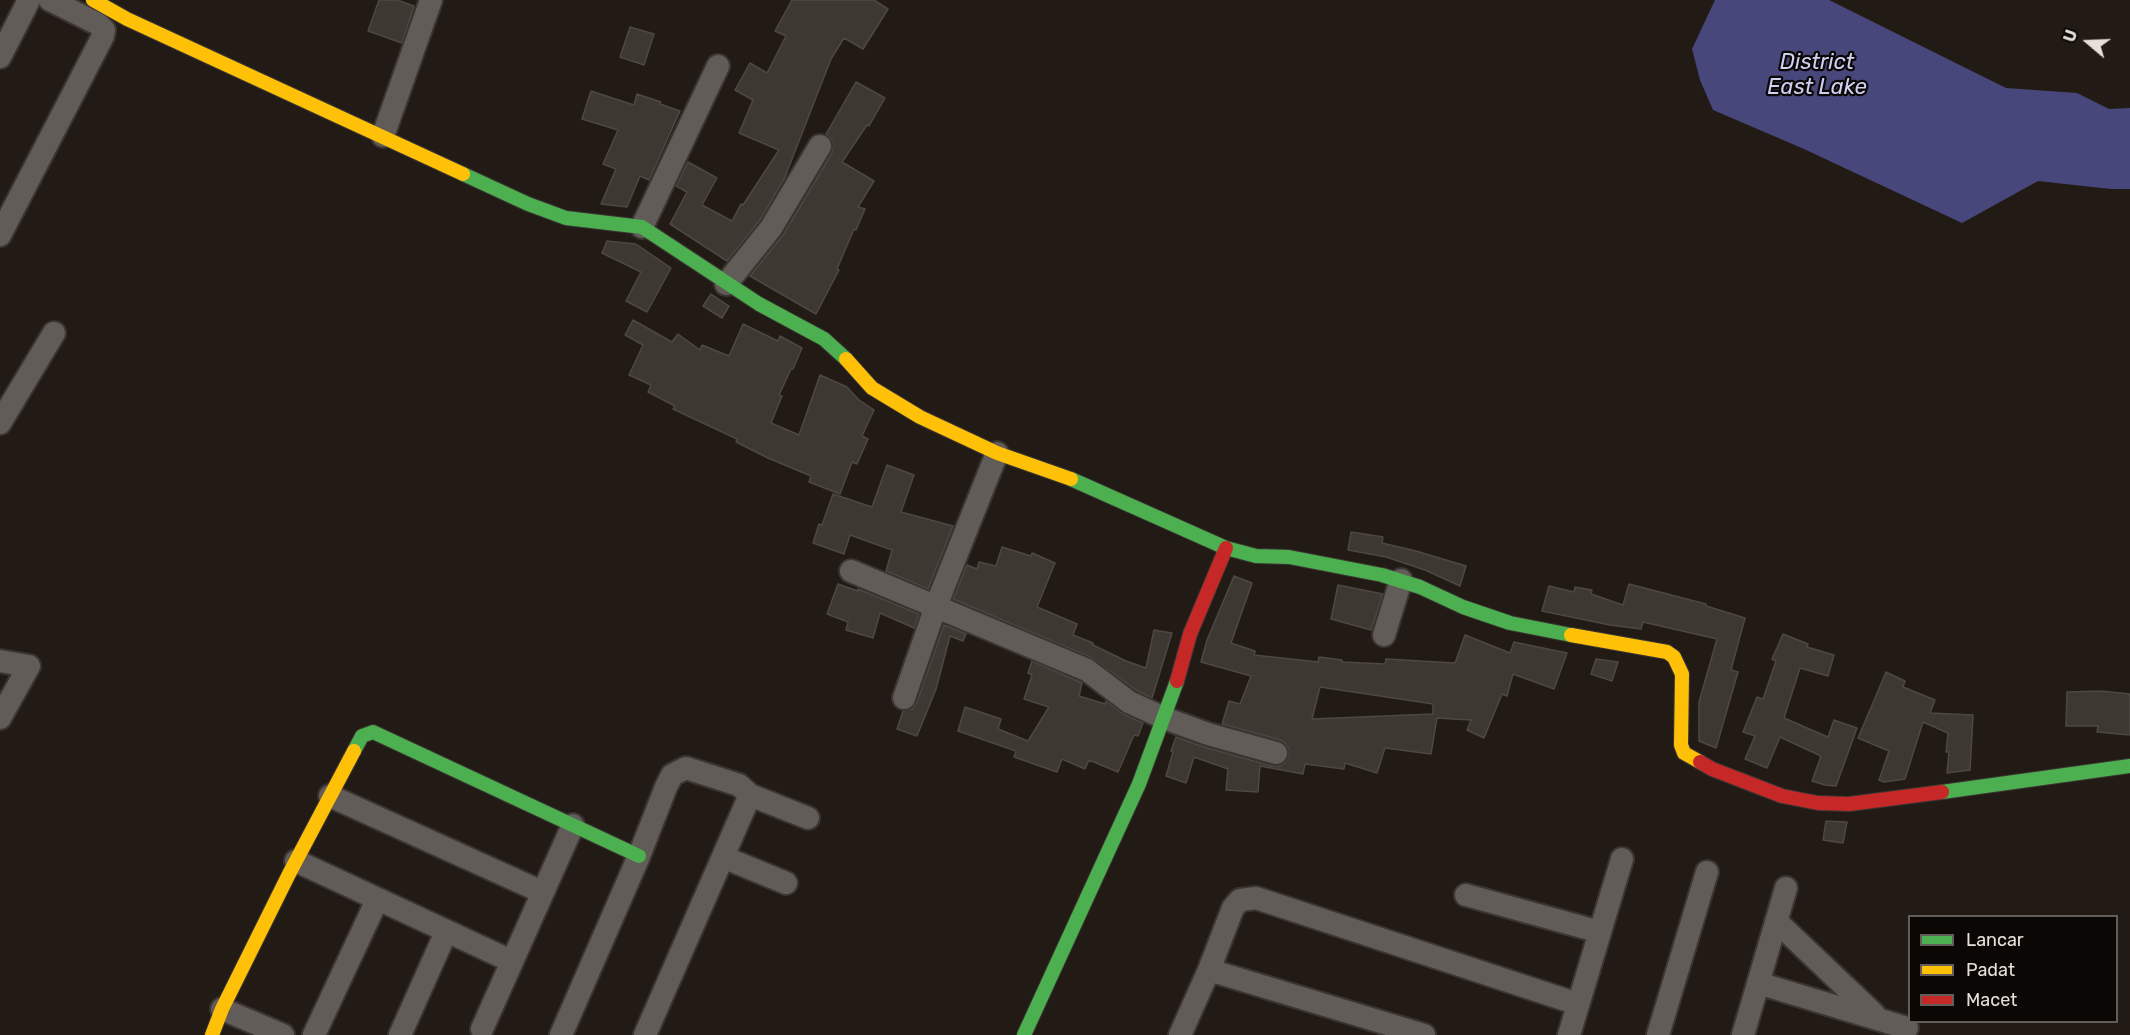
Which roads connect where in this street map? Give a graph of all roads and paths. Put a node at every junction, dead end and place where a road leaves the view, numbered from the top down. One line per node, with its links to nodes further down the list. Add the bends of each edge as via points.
1 (29, 0): 5 (street)
2 (50, 0): 10 (street, via 98,24 104,30 103,36)
3 (93, 0): 7 (street)
4 (431, 0): 7 (street)
5 (0, 57)
6 (718, 66): 9 (street)
7 (383, 135): 9 (street, via 554,214)
8 (820, 146): 11 (street, via 771,228)
9 (642, 227): 11 (street)
10 (0, 235)
11 (726, 284): 14 (street, via 824,339 872,388 920,417)
12 (54, 333): 13 (street)
13 (0, 423)
14 (997, 453): 15 (street, via 1075,481); 18 (street)
15 (1226, 548): 17 (street); 23 (street, via 1190,634)
16 (851, 570): 18 (street)
17 (1401, 580): 19 (street); 25 (street, via 1510,623 1667,652 1682,674 1684,753 1712,769 1782,796 1849,804)
18 (936, 606): 21 (street); 23 (street, via 1087,670 1129,702)
19 (1384, 635)
20 (0, 661): 22 (street, via 29,666)
21 (903, 698)
22 (0, 718)
23 (1164, 718): 24 (street); 57 (street, via 1139,784)
24 (1276, 753)
25 (2130, 766)
26 (750, 795): 28 (street); 30 (street, via 738,785 686,768 672,775); 31 (street)
27 (330, 796): 29 (street, via 362,736 373,732); 33 (street); 37 (street)
28 (808, 818)
29 (573, 825): 30 (street); 37 (street)
30 (639, 856): 55 (street)
31 (723, 857): 35 (street); 56 (street)
32 (1622, 859): 42 (street)
33 (296, 861): 39 (street); 47 (street)
34 (1707, 872): 61 (street)
35 (786, 883)
36 (1786, 888): 40 (street)
37 (542, 892): 43 (street)
38 (1466, 895): 42 (street)
39 (377, 900): 41 (street); 53 (street)
40 (1776, 921): 45 (street); 48 (street)
41 (446, 932): 43 (street); 54 (street)
42 (1600, 932): 46 (street)
43 (511, 961): 50 (street)
44 (1209, 970): 46 (street, via 1233,908 1240,900 1256,898); 58 (street); 59 (street)
45 (1758, 983): 48 (street); 62 (street)
46 (1578, 1004): 60 (street)
47 (222, 1009): 51 (street); 52 (street)
48 (1877, 1017): 49 (street)
49 (1907, 1028)
50 (482, 1029)
51 (212, 1035)
52 (283, 1035)
53 (314, 1035)
54 (400, 1035)
55 (561, 1035)
56 (645, 1035)
57 (1023, 1035)
58 (1180, 1035)
59 (1424, 1035)
60 (1569, 1035)
61 (1658, 1035)
62 (1743, 1035)

